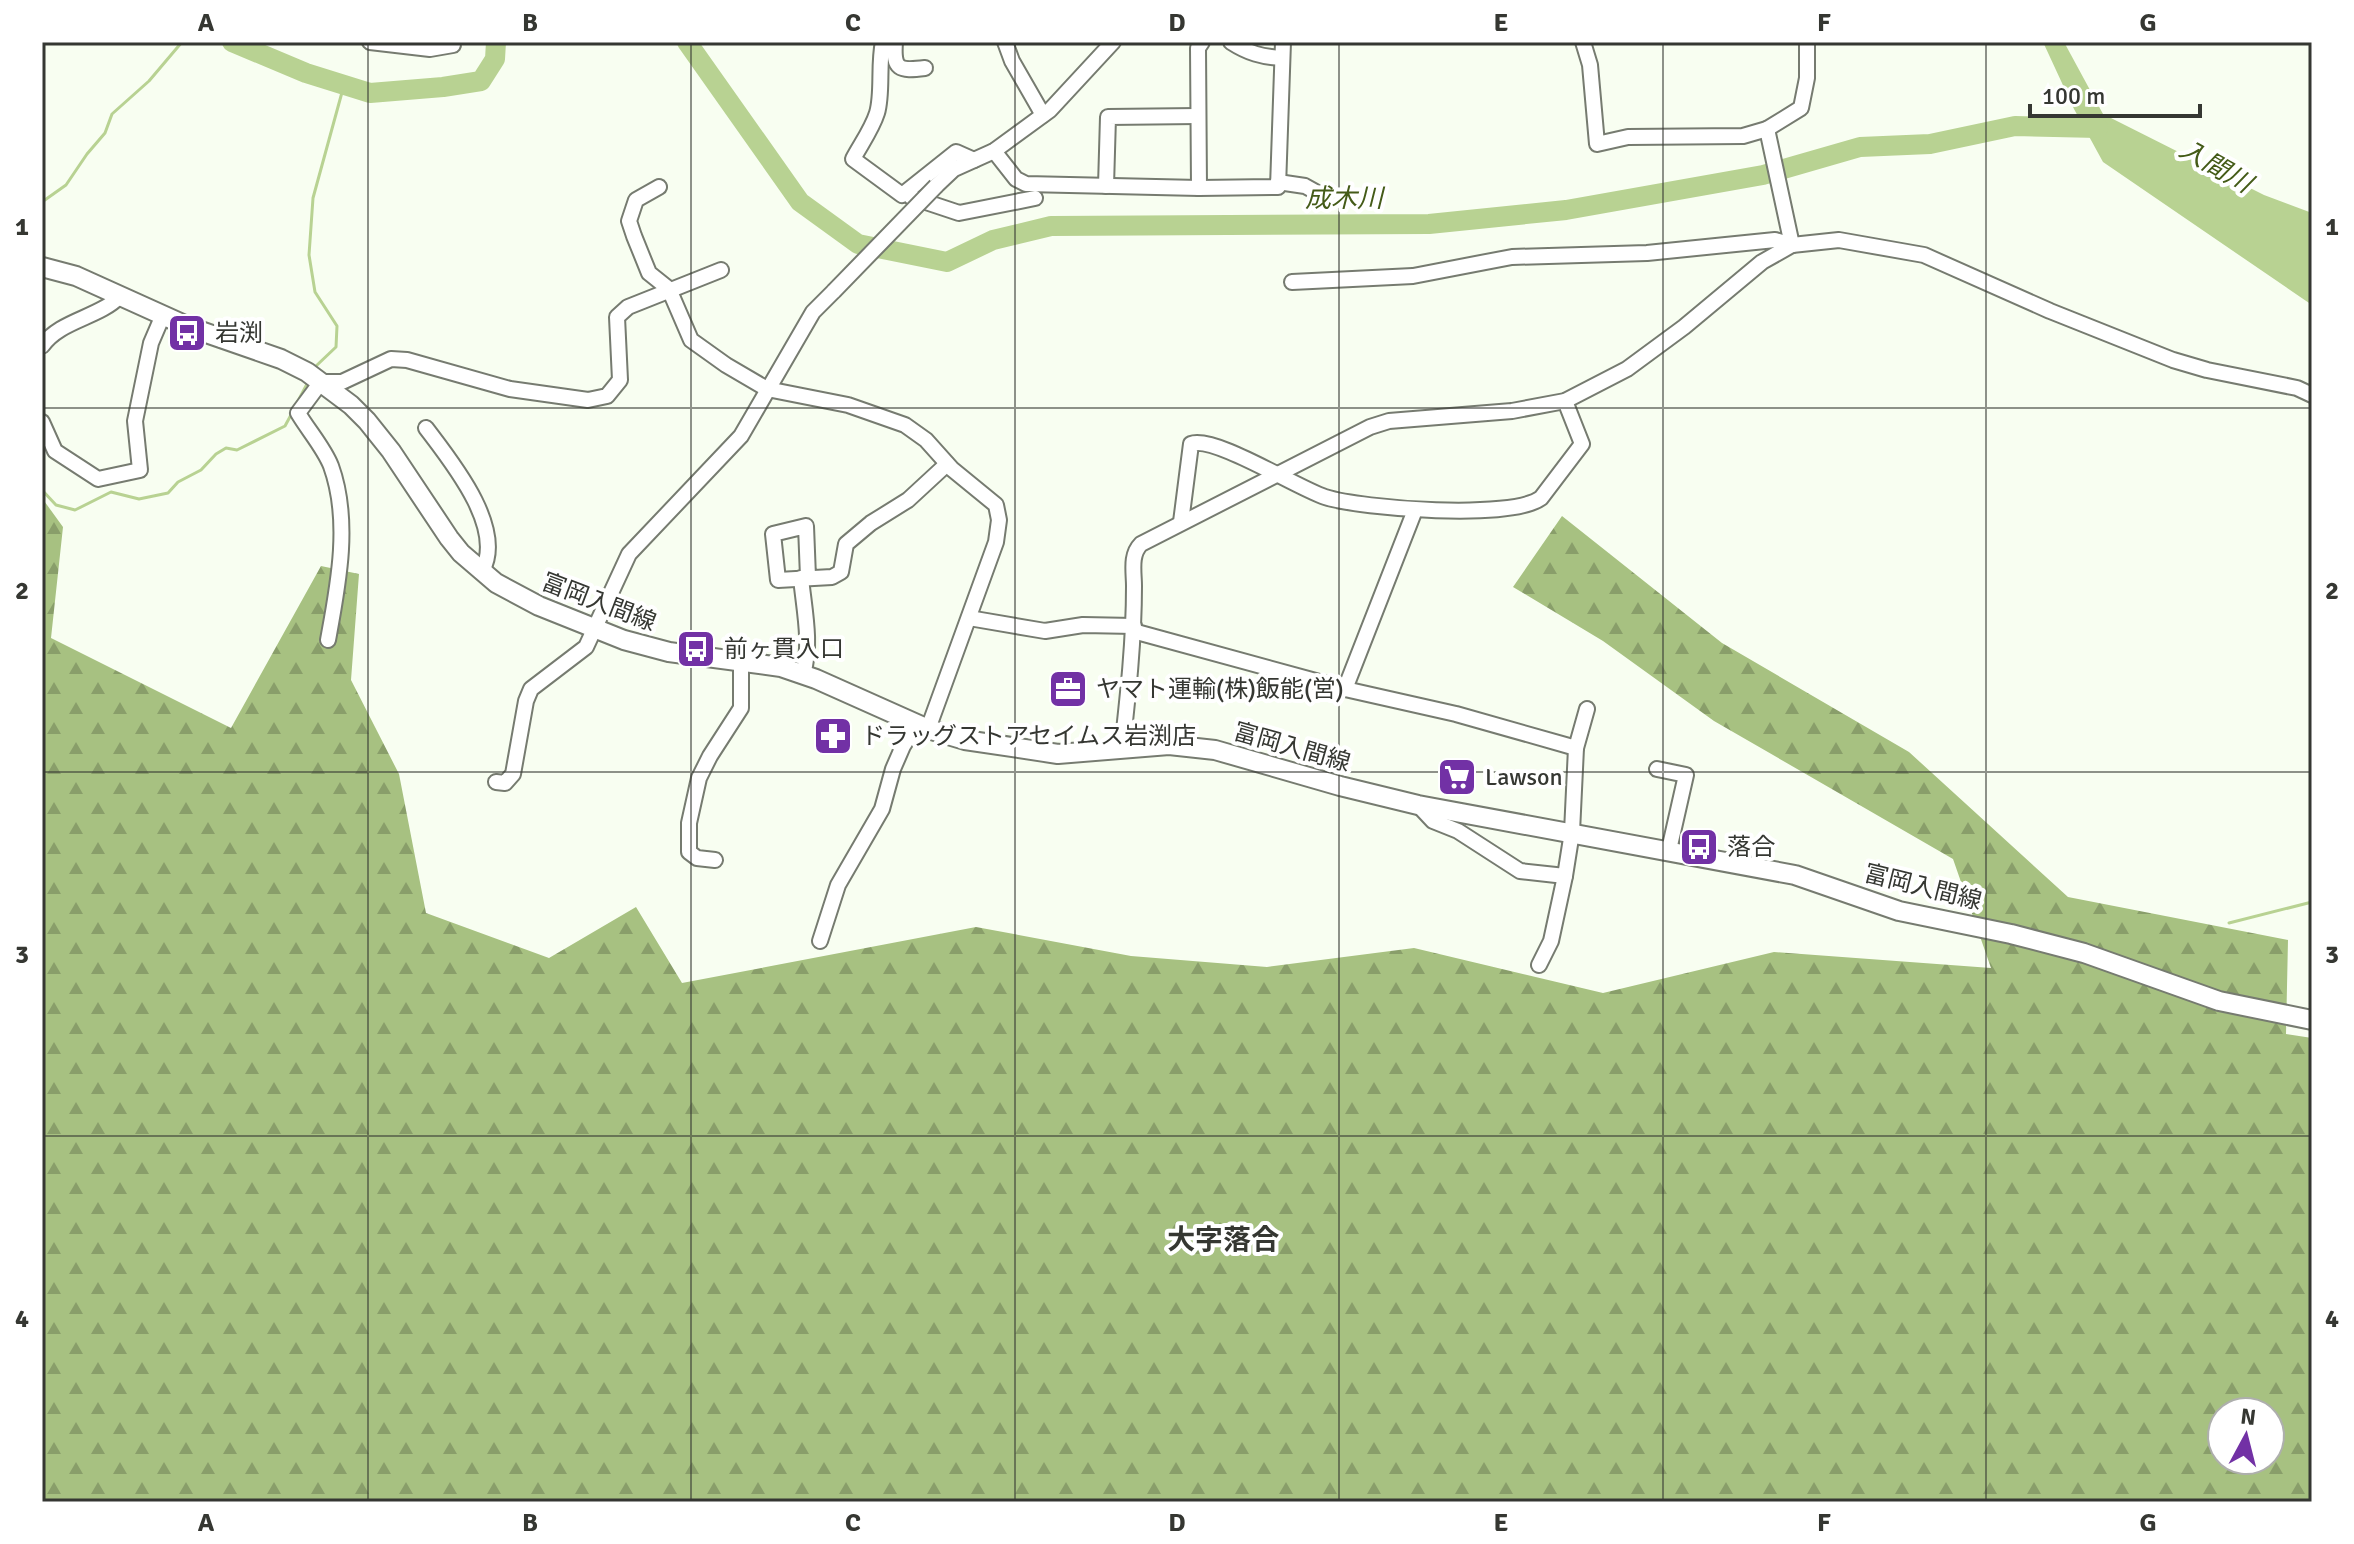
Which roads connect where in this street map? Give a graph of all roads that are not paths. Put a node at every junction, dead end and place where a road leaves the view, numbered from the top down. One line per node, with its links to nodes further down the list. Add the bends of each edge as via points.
1 (370, 42): 11 (street, via 430,49)
2 (883, 42): 23 (street, via 877,113 853,159)
3 (895, 42): 13 (street, via 899,67)
4 (1005, 42): 14 (street)
5 (1113, 42): 14 (street)
6 (1202, 42): 15 (street)
7 (1231, 42): 12 (street, via 1264,57)
8 (1283, 42): 12 (street)
9 (1583, 42): 16 (street, via 1597,144 1628,137 1743,136)
10 (1807, 42): 16 (street, via 1801,108)
11 (450, 43)
12 (1282, 58): 19 (street)
13 (925, 68)
14 (1043, 115): 17 (street)
15 (1198, 116): 20 (street, via 1108,117); 22 (street)
16 (1767, 129): 26 (street)
17 (994, 151): 18 (street); 20 (street, via 1026,184)
18 (974, 160): 23 (street, via 956,152); 35 (street, bridge, via 954,169 813,312)
19 (1278, 182): 22 (street, via 1278,187); 24 (street, via 1305,186)
20 (1106, 186): 22 (street)
21 (659, 187): 30 (street, via 636,200 629,221 649,273)
22 (1199, 188)
23 (902, 195): 25 (street, via 959,213)
24 (1323, 196)
25 (1035, 198)
26 (1792, 245): 29 (street, via 1775,240 1647,253 1512,257 1413,276); 36 (street, via 1839,240 1924,255 2159,355); 37 (street, via 1762,262 1627,369)
27 (42, 267): 31 (main road, 富岡入間線)
28 (721, 270): 30 (street)
29 (1292, 282)
30 (669, 289): 34 (street, via 617,317 620,380 607,396 588,400 510,389 391,359 342,382); 35 (street, via 691,340)
31 (120, 296): 32 (main road, 富岡入間線); 33 (street, via 53,334)
32 (163, 315): 34 (main road, 富岡入間線, via 295,365); 38 (street, via 151,343 135,421 140,470 98,479 55,451)
33 (42, 346)
34 (321, 382): 44 (main road, 富岡入間線, via 381,437 449,538); 48 (street, via 298,413 331,465 340,515 338,584)
35 (767, 389): 40 (street, via 848,405 905,425); 47 (street, via 741,436 629,554)
36 (2312, 395)
37 (1565, 401): 41 (street, via 1389,421); 42 (street, via 1582,444 1541,498 1501,508)
38 (42, 422)
39 (426, 428): 44 (street, via 472,491 489,560)
40 (947, 464): 45 (street, via 996,505 999,520); 50 (street, via 908,500 846,544 841,572 805,577)
41 (1275, 474): 42 (street, via 1326,497); 43 (street); 43 (street, via 1231,452 1191,444)
42 (1415, 510): 51 (street)
43 (1181, 522): 46 (street, via 1136,550)
44 (482, 571): 47 (main road, 富岡入間線, via 516,595)
45 (969, 618): 46 (street, via 1045,631 1083,625); 53 (street)
46 (1134, 628): 51 (street); 55 (street)
47 (596, 630): 49 (main road, 富岡入間線, via 669,652); 57 (street, via 586,647 531,689 513,774 505,783)
48 (328, 640)
49 (741, 661): 50 (main road, 富岡入間線); 61 (street, via 741,708 699,778 689,823 689,852)
50 (803, 674): 53 (main road, 富岡入間線)
51 (1345, 689): 54 (street)
52 (1587, 709): 54 (street)
53 (922, 727): 55 (main road, 富岡入間線, via 1029,751); 63 (street, via 903,746 882,809 838,885)
54 (1576, 748): 59 (street)
55 (1122, 749): 58 (main road, 富岡入間線, via 1169,745 1215,750)
56 (1657, 769): 60 (street, via 1686,775)
57 (496, 782)
58 (1418, 805): 59 (main road, 富岡入間線); 62 (street, via 1433,821 1520,871)
59 (1572, 832): 60 (main road, 富岡入間線); 62 (street)
60 (1669, 850): 65 (main road, 富岡入間線, via 1795,875 1899,911 2084,953 2219,1001)
61 (715, 860)
62 (1565, 876): 64 (street, via 1551,941)
63 (820, 941)
64 (1539, 965)
65 (2312, 1020)

